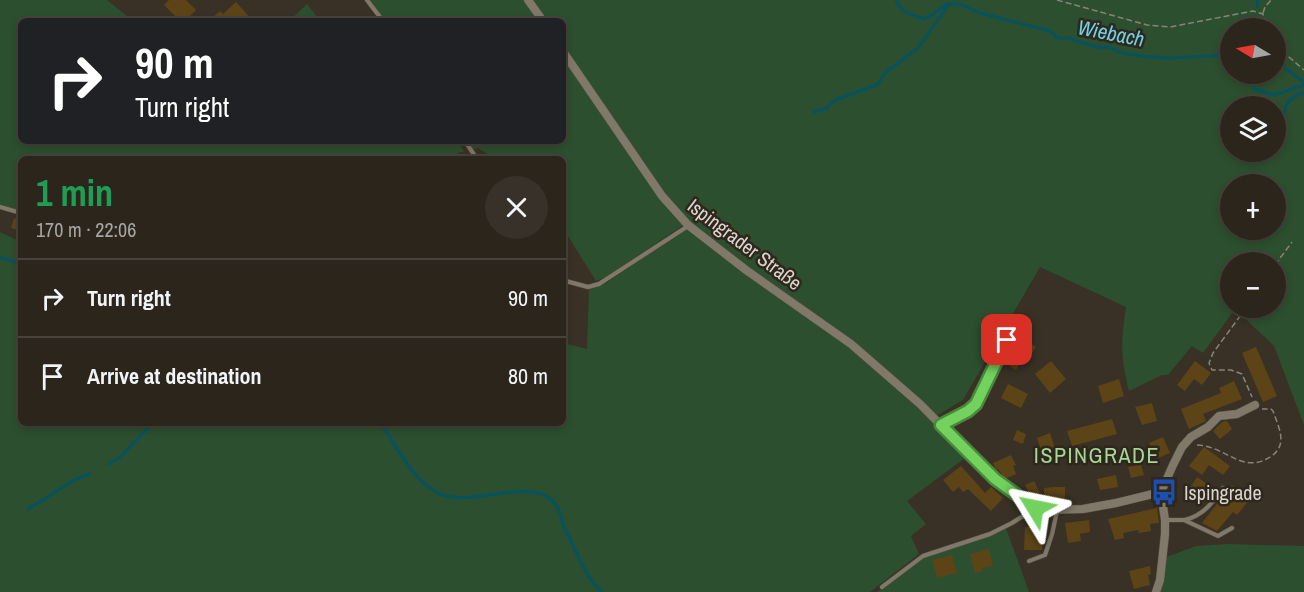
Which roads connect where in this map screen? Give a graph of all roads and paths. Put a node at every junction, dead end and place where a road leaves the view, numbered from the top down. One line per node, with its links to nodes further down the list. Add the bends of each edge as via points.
1 (367, 0): 6 (lane)
2 (528, 0): 7 (street)
3 (1058, 0): 5 (path, via 1148,26 1170,27 1253,11)
4 (1271, 0): 5 (path)
5 (1263, 14): 8 (path)
6 (381, 18)
7 (541, 18)
8 (1264, 18)
9 (1286, 54): 11 (path)
10 (566, 56): 14 (street, Ispingrader Straße, via 662,196)
11 (1304, 70)
12 (0, 207): 13 (lane)
13 (18, 212)
14 (688, 225): 17 (lane, via 599,284 588,287); 21 (street, Ispingrader Straße, via 852,344)
15 (1292, 242): 16 (path)
16 (1285, 252)
17 (566, 281)
18 (1238, 318): 20 (path, via 1209,363 1212,370 1242,374)
19 (1007, 340): 21 (lane, via 976,404)
20 (1255, 405): 22 (street, via 1237,414 1219,416); 22 (path, via 1273,411 1281,435 1279,449 1269,458 1251,464 1208,445)
21 (941, 425): 25 (street, via 995,479)
22 (1182, 447): 24 (street)
23 (1223, 488): 28 (lane, via 1204,512)
24 (1161, 492): 26 (street, via 1083,509); 27 (street)
25 (1035, 508): 26 (street); 31 (lane, via 1001,530 923,555)
26 (1057, 510): 30 (lane, via 1045,555)
27 (1165, 520): 28 (lane); 32 (street, via 1164,558)
28 (1184, 520): 29 (lane, via 1218,536)
29 (1232, 528)
30 (1029, 561)
31 (882, 587)
32 (1156, 592)

